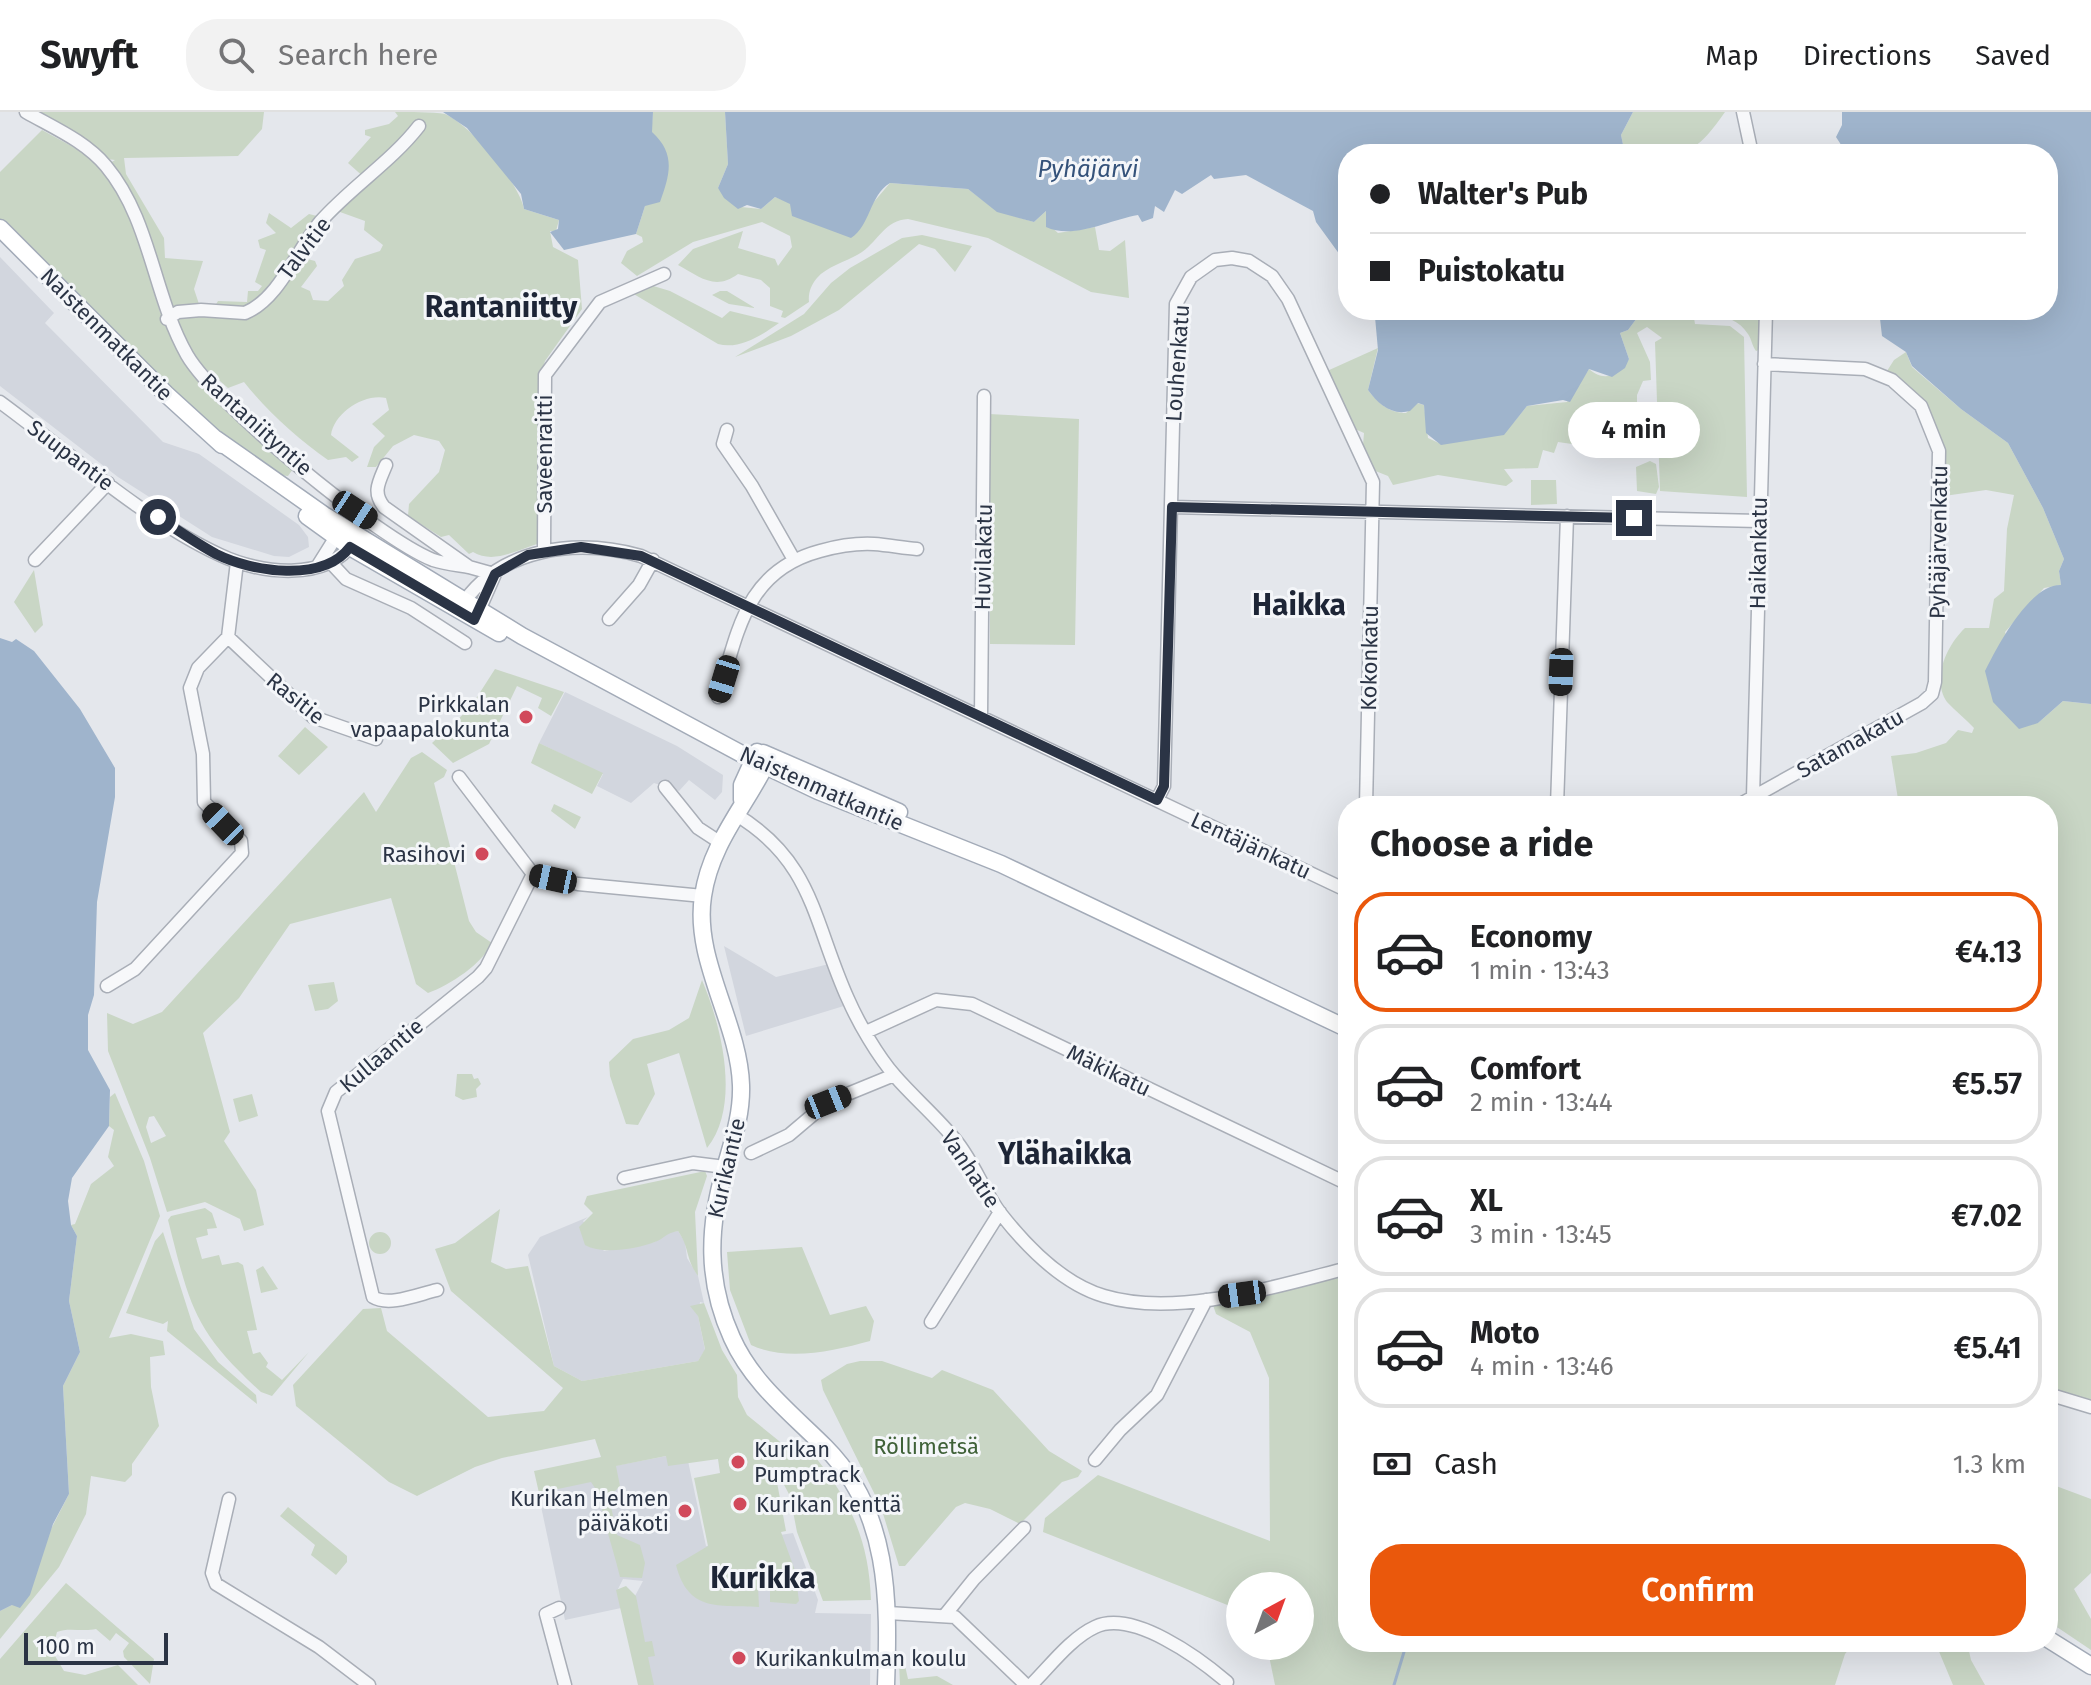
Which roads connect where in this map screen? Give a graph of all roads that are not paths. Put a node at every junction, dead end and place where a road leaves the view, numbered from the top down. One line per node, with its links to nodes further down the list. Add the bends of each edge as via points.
1 (26, 112): 7 (street, Rantaniityntie, via 66,133 106,166 145,241)
2 (1743, 112): 4 (street)
3 (419, 126): 7 (street, Talvitie, via 320,223 254,309 178,312)
4 (1750, 144)
5 (0, 228): 19 (main road, Naistenmatkantie, via 216,439)
6 (664, 274): 22 (street, Saveenraitti, via 600,302 545,375)
7 (167, 319): 29 (street, Rantaniityntie, via 189,359 213,387 293,460 418,552)
8 (1766, 320): 9 (street, Haikankatu)
9 (1764, 364): 18 (street, Haikankatu); 38 (street, Pyhäjärvenkatu, via 1879,373 1912,396 1928,419 1939,451 1939,498 1935,682)
10 (984, 396): 39 (street, Huvilakatu)
11 (0, 402): 14 (street, Suupantie)
12 (727, 430): 23 (street, via 723,444)
13 (386, 465): 29 (street, via 376,498)
14 (108, 483): 24 (street); 26 (street, Suupantie, via 199,544)
15 (1172, 507): 16 (street); 16 (street, Louhenkatu, via 1176,304 1198,271 1215,260 1232,258 1265,270 1288,299 1373,482); 48 (street, Louhenkatu, via 1164,786)
16 (1375, 511): 17 (street); 44 (street, Kokonkatu)
17 (1567, 516): 18 (street); 45 (street)
18 (1759, 521): 46 (street, Haikankatu)
19 (339, 532): 20 (main road, Naistenmatkantie); 28 (street)
20 (354, 542): 27 (street); 31 (main road, Naistenmatkantie)
21 (917, 549): 23 (street, via 846,545)
22 (544, 550): 25 (street, Lentäjänkatu, via 597,547); 30 (street, Lentäjänkatu)
23 (793, 558): 32 (street, via 759,589)
24 (35, 560)
25 (653, 560): 32 (street, Lentäjänkatu); 34 (street)
26 (237, 562): 28 (street, Suupantie, via 288,571); 35 (street)
27 (332, 564): 28 (street, Suupantie); 36 (street, via 346,579 411,608)
28 (317, 567)
29 (469, 567): 30 (street, Rantaniityntie)
30 (495, 574): 31 (street, Lentäjänkatu, via 478,584); 33 (street)
31 (462, 606): 33 (main road, Naistenmatkantie)
32 (749, 606): 37 (street, via 732,643); 39 (street, Lentäjänkatu)
33 (477, 616): 41 (main road, Naistenmatkantie, via 602,681 687,714)
34 (609, 619)
35 (228, 637): 40 (street, Rasitie, via 313,717); 54 (street, via 195,673 190,694 203,754 204,802 241,841 242,853 135,969)
36 (465, 643)
37 (718, 697)
38 (1922, 703): 47 (street, Satamakatu)
39 (981, 717): 48 (street, Lentäjänkatu)
40 (376, 739)
41 (761, 758): 49 (main road, Kurikantie, via 742,785); 55 (main road, Naistenmatkantie, via 1001,864)
42 (459, 777): 51 (street)
43 (665, 787): 50 (street, via 698,828)
44 (1366, 796)
45 (1557, 796)
46 (1753, 796)
47 (1755, 796)
48 (1157, 800): 52 (street, Lentäjänkatu)
49 (738, 807): 50 (main road, Kurikantie); 56 (street, Vanhatie, via 794,865)
50 (721, 843): 53 (main road, Kurikantie)
51 (533, 874): 53 (street, via 578,884); 64 (street, Kullaantie, via 486,968 336,1092 328,1111 373,1297 396,1300)
52 (1338, 886)
53 (703, 896): 59 (main road, Kurikantie, via 707,950 741,1083 737,1126)
54 (107, 986)
55 (1338, 1024)
56 (866, 1032): 57 (street, Vanhatie); 61 (street, Mäkikatu, via 936,1000 972,1004)
57 (894, 1075): 58 (street, via 828,1102 789,1135); 62 (street, Vanhatie, via 957,1142)
58 (751, 1153)
59 (725, 1167): 60 (street, via 693,1163); 73 (main road, Kurikantie, via 711,1237 713,1279 725,1322 759,1383 837,1459 861,1496 878,1537)
60 (624, 1178)
61 (1338, 1179)
62 (1000, 1212): 65 (street, Vanhatie, via 1043,1260 1096,1293 1128,1300); 66 (street)
63 (1338, 1271): 65 (street, Vanhatie)
64 (437, 1290)
65 (1206, 1300): 69 (street, via 1157,1395)
66 (931, 1322)
67 (2058, 1397): 68 (street)
68 (2091, 1407)
69 (1095, 1460)
70 (229, 1499): 78 (street, via 212,1573 216,1584 319,1647)
71 (1024, 1528): 74 (street)
72 (559, 1608): 79 (street, via 546,1614)
73 (888, 1613): 74 (street); 80 (main road, Kurikantie)
74 (945, 1615): 81 (street, via 959,1621)
75 (2058, 1645): 76 (main road)
76 (2091, 1666)
77 (1227, 1682): 81 (street, via 1183,1648 1132,1627 1108,1624 1087,1631)
78 (369, 1685)
79 (565, 1685)
80 (886, 1685)
81 (1029, 1685)

